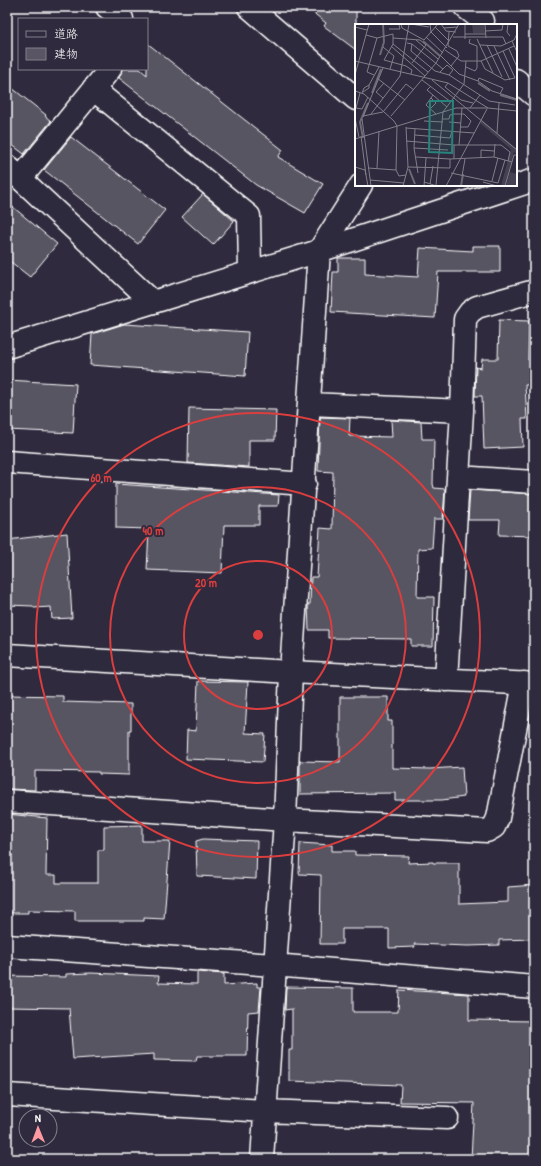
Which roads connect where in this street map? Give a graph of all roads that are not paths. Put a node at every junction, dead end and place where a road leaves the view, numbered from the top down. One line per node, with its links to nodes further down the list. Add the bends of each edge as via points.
1 (107, 7): 4 (street)
2 (248, 7): 10 (street)
3 (465, 7): 5 (street)
4 (121, 18)
5 (485, 18)
6 (109, 70): 8 (street)
7 (517, 81): 9 (street)
8 (93, 89): 11 (street); 17 (street, via 248,216)
9 (534, 95)
10 (355, 98)
11 (14, 172): 19 (street)
12 (534, 180): 15 (street)
13 (360, 186): 16 (street)
14 (516, 186): 16 (street)
15 (517, 186)
16 (319, 251): 17 (street); 21 (street)
17 (250, 271): 19 (street)
18 (534, 291): 22 (street, via 477,307 465,319)
19 (153, 302): 20 (street)
20 (7, 347)
21 (310, 404): 22 (street); 26 (street)
22 (462, 411): 24 (street)
23 (7, 462): 26 (street)
24 (458, 477): 25 (street); 29 (street)
25 (534, 482)
26 (305, 484): 28 (street)
27 (7, 655): 28 (street)
28 (292, 672): 29 (street); 32 (street)
29 (446, 680): 30 (street)
30 (529, 684): 32 (street, via 498,818 488,831)
31 (7, 801): 32 (street)
32 (285, 820): 34 (street)
33 (7, 946): 34 (street)
34 (274, 965): 35 (street); 37 (street)
35 (534, 987)
36 (7, 1096): 37 (street)
37 (264, 1110): 38 (street); 39 (street)
38 (447, 1118)
39 (262, 1159)

